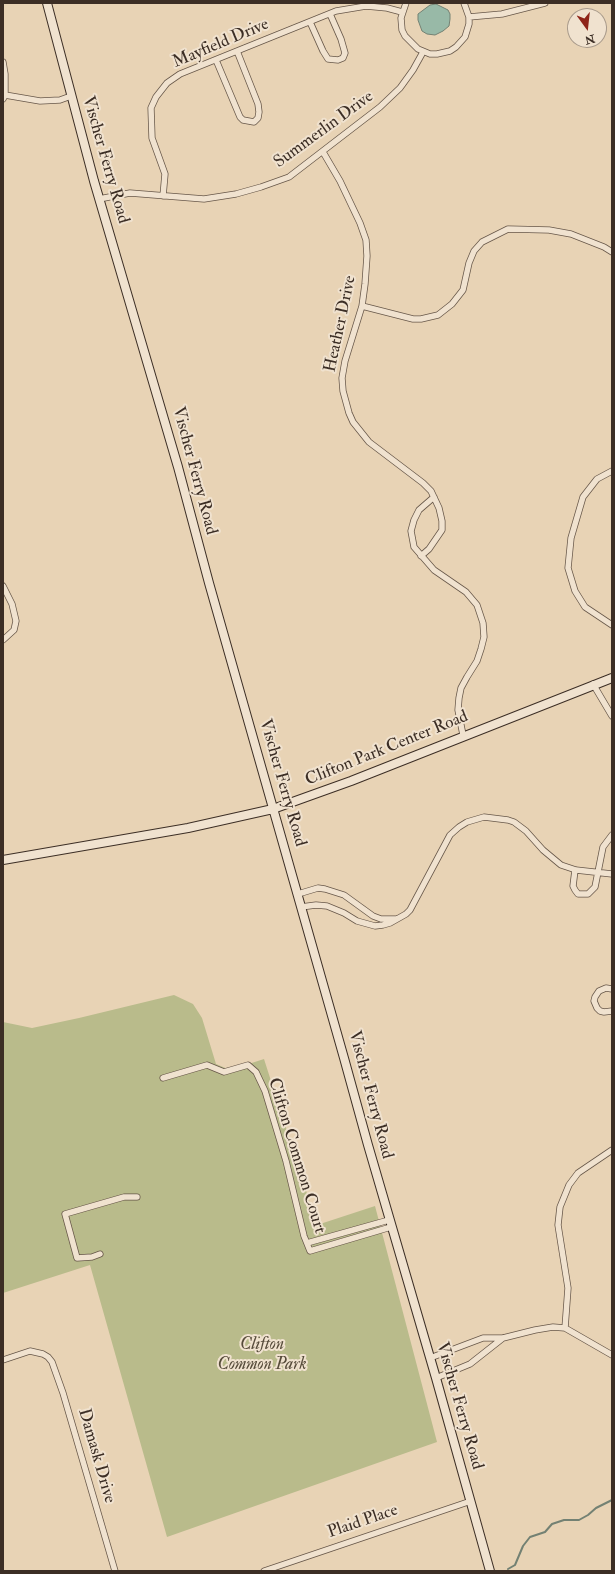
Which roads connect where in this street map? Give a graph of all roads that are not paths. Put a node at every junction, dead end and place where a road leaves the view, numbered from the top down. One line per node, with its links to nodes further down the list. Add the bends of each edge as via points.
1 (47, 3): 13 (street, Vischer Ferry Road)
2 (406, 3): 5 (street)
3 (464, 3): 7 (street)
4 (545, 3): 7 (street, via 502,14)
5 (402, 12): 6 (street, Mayfield Drive, via 366,6); 10 (street, via 401,24 405,36 412,46)
6 (330, 14): 8 (street, Mayfield Drive); 8 (street, via 345,53 343,58 338,60 325,55)
7 (469, 17): 10 (street, via 465,37 456,47 443,53)
8 (310, 22): 9 (street, Mayfield Drive)
9 (237, 52): 11 (street, Mayfield Drive); 11 (street, via 260,112 254,122 240,117)
10 (423, 52): 15 (street, Summerlin Drive, via 400,88)
11 (216, 60): 16 (street, Mayfield Drive, via 180,74 167,83 151,108 152,138 165,174)
12 (3, 62): 14 (street)
13 (71, 96): 14 (street, via 60,100 40,101); 17 (street, Vischer Ferry Road)
14 (4, 97)
15 (323, 152): 16 (street, Summerlin Drive, via 289,177 236,194 204,199); 19 (street, Heather Drive, via 366,240)
16 (163, 196): 17 (street, Summerlin Drive, via 130,193)
17 (100, 199): 30 (street, Vischer Ferry Road)
18 (612, 252): 19 (street, via 572,234 549,230 508,229 482,242 474,251 463,290 452,304 438,314 412,319)
19 (362, 306): 21 (street, Heather Drive, via 342,378 349,413 369,442 422,482)
20 (612, 471): 24 (street, via 597,479 583,497 571,538 568,568 575,591 585,607)
21 (434, 497): 22 (street, Heather Drive, via 441,514 442,530); 22 (street, via 419,510 411,531 414,547)
22 (421, 556): 29 (street, via 434,570 466,592 477,606 483,624 484,637 481,649 459,698 458,710)
23 (3, 586): 25 (street, via 12,604 16,621 14,630)
24 (612, 624)
25 (3, 640)
26 (612, 678): 27 (street, Clifton Park Center Road)
27 (593, 684): 28 (street); 29 (street, Clifton Park Center Road)
28 (612, 716)
29 (463, 735): 30 (street, Clifton Park Center Road, via 351,781)
30 (273, 809): 32 (street, Clifton Park Center Road, via 188,828); 36 (street, Vischer Ferry Road)
31 (612, 835): 34 (street, via 603,847)
32 (3, 860)
33 (574, 870): 34 (street); 34 (street, via 573,886 578,894 583,895 595,887); 38 (street, via 556,862 514,822 493,817 474,819 458,827 450,835 410,910)
34 (599, 872): 35 (street)
35 (612, 874)
36 (298, 894): 37 (street, Vischer Ferry Road); 38 (street, via 318,888 325,889 344,895 372,916)
37 (302, 907): 38 (street, via 327,906 357,921 374,926); 44 (street, Vischer Ferry Road)
38 (398, 919)
39 (612, 989): 40 (street, via 599,991 594,1001 600,1011)
40 (612, 1011)
41 (163, 1078): 45 (street, Clifton Common Court, via 207,1066 224,1072 248,1065 256,1072 265,1091)
42 (612, 1150): 47 (street, via 578,1173 569,1185 560,1207 558,1225 568,1288)
43 (137, 1197): 46 (street, via 124,1197 65,1214 77,1258)
44 (390, 1224): 45 (street); 45 (street, Clifton Common Court, via 310,1251); 50 (street, Vischer Ferry Road)
45 (308, 1243)
46 (100, 1254)
47 (565, 1328): 48 (street, via 543,1328); 49 (street)
48 (503, 1338): 50 (street, via 483,1338); 52 (street, via 470,1364)
49 (612, 1355)
50 (430, 1358): 52 (street, Vischer Ferry Road)
51 (3, 1360): 54 (street, Damask Drive, via 30,1351 48,1357 55,1368)
52 (436, 1378): 53 (street, Vischer Ferry Road)
53 (471, 1501): 55 (street, Plaid Place); 56 (street, Vischer Ferry Road)
54 (115, 1571)
55 (264, 1571)
56 (490, 1571)

